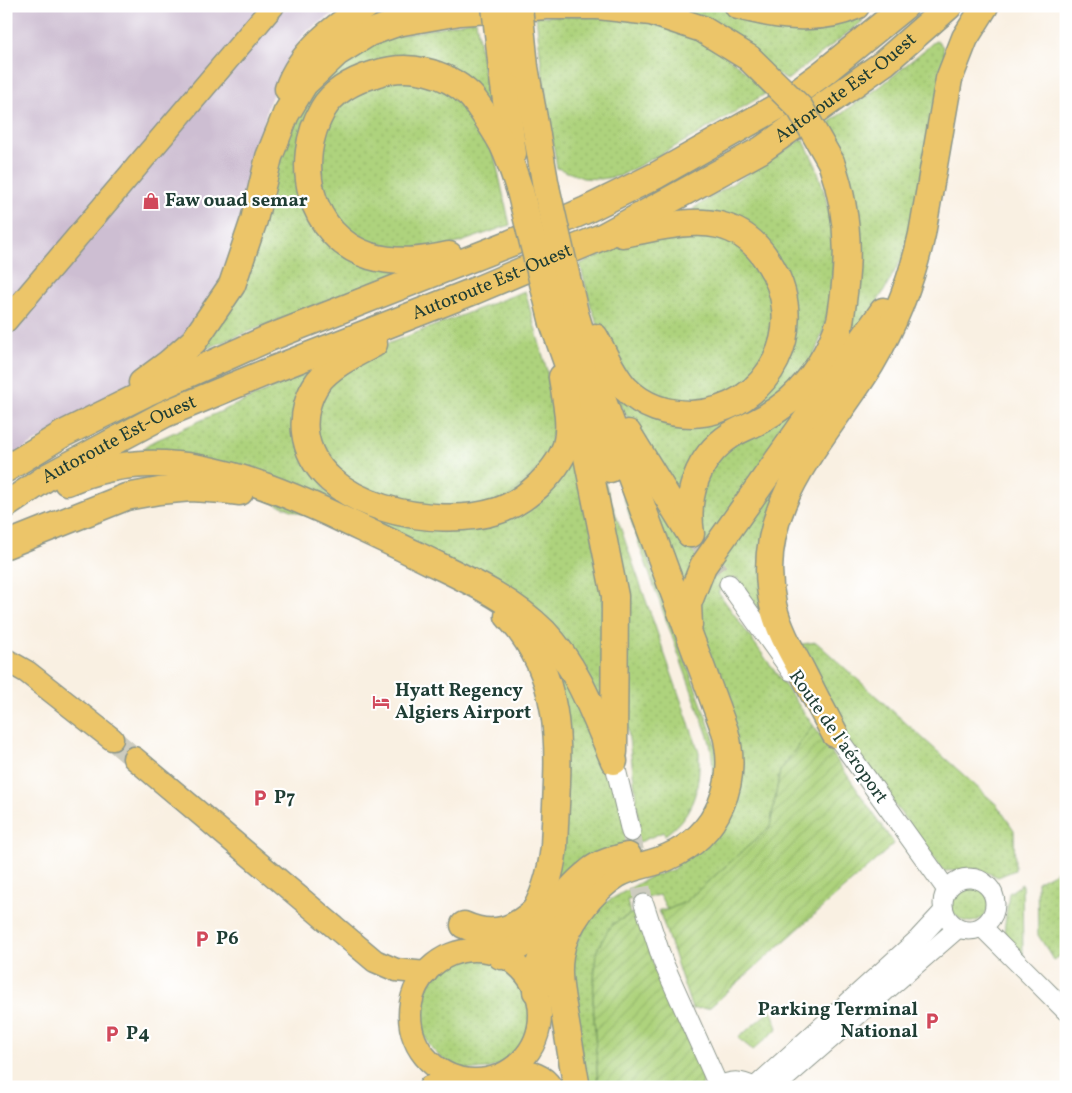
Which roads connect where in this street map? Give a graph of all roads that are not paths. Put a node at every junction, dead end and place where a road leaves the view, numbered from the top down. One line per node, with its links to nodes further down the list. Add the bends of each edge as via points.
1 (273, 6): 18 (main road)
2 (366, 6): 11 (highway, via 333,28 307,54 290,81)
3 (496, 6): 10 (highway, bridge)
4 (519, 6): 10 (highway, bridge)
5 (738, 6): 6 (highway, via 769,14 802,16 824,15)
6 (856, 6)
7 (905, 6): 14 (highway, Autoroute Est-Ouest, via 775,108 657,175)
8 (949, 6): 13 (highway, Autoroute Est-Ouest, via 884,63 761,150)
9 (985, 6): 15 (highway, via 965,38 949,78)
10 (513, 68): 12 (highway, via 509,130); 17 (highway, bridge, via 546,187)
11 (270, 157): 19 (highway, bridge, via 286,114 304,84 337,53 369,33 397,23 460,12 547,6 598,6 659,14 702,29 749,58 800,108 831,162 841,194 846,227 846,275); 23 (highway, via 254,220 232,285 194,341 169,363)
12 (520, 191): 14 (highway, via 503,145 471,96 457,84 426,70 386,70 366,76 336,92 315,126 309,148 310,192 318,214 331,230 357,251 393,261 417,262); 17 (highway, bridge)
13 (604, 236): 16 (highway, Autoroute Est-Ouest); 17 (highway, via 696,223 722,226 745,236 772,266 783,292 786,321 776,363 753,391 732,404 710,412 676,413 650,405 626,389 614,375 592,331)
14 (511, 243): 23 (highway, Autoroute Est-Ouest, via 269,338)
15 (917, 258): 22 (highway); 34 (highway, via 902,302 878,351 788,489 771,543 770,588 779,624)
16 (474, 291): 17 (highway, via 365,348 338,365 312,392 304,426 308,446 316,462 334,482 357,497 401,513 463,516 483,514 511,505 529,494 545,480 565,449 567,440); 25 (highway, Autoroute Est-Ouest, via 165,414 49,476)
17 (564, 318): 20 (highway); 21 (highway)
18 (6, 321)
19 (840, 321): 21 (highway, via 824,358 799,390 767,416 732,434 705,461 690,496 691,534); 22 (highway)
20 (571, 374): 33 (highway); 37 (highway, via 615,596)
21 (596, 382): 31 (highway)
22 (823, 395): 31 (highway, via 703,566 688,604)
23 (63, 434): 24 (highway, Autoroute Est-Ouest)
24 (6, 468)
25 (6, 505)
26 (6, 518): 27 (highway, via 78,477 116,466 155,463 202,469 257,483)
27 (386, 540): 28 (highway, via 256,496 192,488 159,490 121,498); 29 (highway)
28 (6, 545)
29 (464, 579): 37 (highway, via 486,589 527,616 560,652 574,673); 42 (highway, via 489,596 520,630 543,670 556,714 554,847 549,880)
30 (729, 584): 34 (street, Route de l'aéroport)
31 (690, 636): 33 (highway)
32 (6, 660): 35 (main road)
33 (713, 721): 40 (highway, via 729,744 730,771 725,797 712,821 682,850 657,862 626,870 607,882); 47 (highway, via 713,781 701,812 669,844 614,859 590,870 538,931 526,942)
34 (835, 734): 39 (street, Route de l'aéroport)
35 (112, 739)
36 (134, 758): 48 (main road, via 375,962 396,970)
37 (614, 761): 38 (street)
38 (632, 832)
39 (947, 890): 43 (street, via 943,900); 45 (street, via 952,884 968,878 989,887 996,906)
40 (592, 898): 49 (highway, via 583,903 551,938 539,958 536,978); 53 (highway, via 577,914 566,934 560,955 558,977)
41 (644, 904): 55 (street, via 663,962)
42 (537, 909): 44 (highway, via 521,923 502,930 482,931); 47 (highway)
43 (944, 911): 46 (street); 56 (street, via 918,939)
44 (464, 925)
45 (982, 927): 46 (street); 50 (street)
46 (958, 928): 57 (street)
47 (498, 955): 48 (main road, via 475,950 454,954); 49 (main road, via 522,970)
48 (426, 974): 52 (main road, via 412,1002 413,1034 430,1062)
49 (538, 1003): 51 (main road, via 535,1042); 53 (main road, via 554,1037)
50 (1066, 1011)
51 (512, 1069): 52 (main road, via 486,1079); 53 (main road)
52 (458, 1078): 54 (main road)
53 (568, 1086)
54 (430, 1087)
55 (719, 1087): 56 (street, via 733,1081)
56 (754, 1087)
57 (775, 1087)

